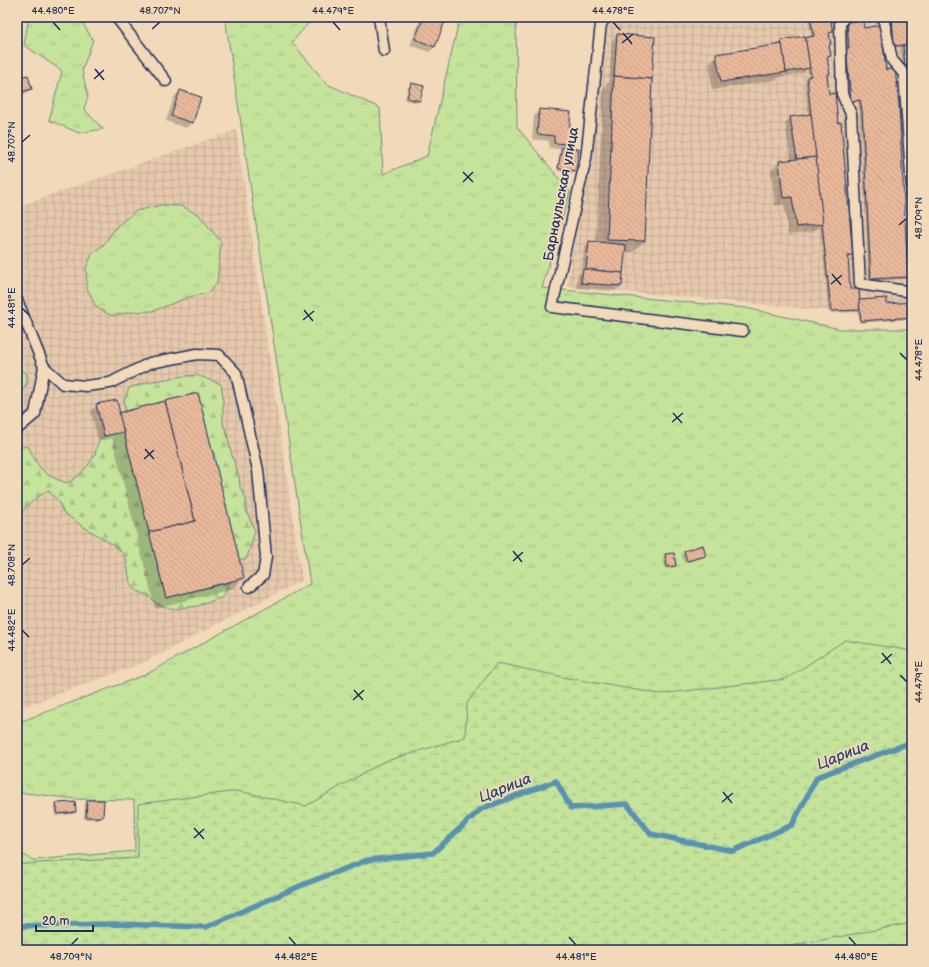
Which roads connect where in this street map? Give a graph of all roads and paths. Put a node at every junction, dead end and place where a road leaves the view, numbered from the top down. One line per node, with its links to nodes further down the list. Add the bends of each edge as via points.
1 (116, 17): 7 (lane)
2 (380, 17): 6 (lane)
3 (606, 17): 11 (lane, Барнаульская улица, via 601,24 586,158 552,306)
4 (844, 17): 9 (lane, via 840,24 842,94 851,114 860,284)
5 (883, 17): 8 (lane, via 892,60 904,74)
6 (384, 51)
7 (166, 81)
8 (912, 190)
9 (912, 292)
10 (17, 300): 12 (lane)
11 (743, 331)
12 (44, 367): 13 (lane, via 35,414); 14 (lane, via 63,384 86,386 110,384 150,363 197,354 219,355 223,359 236,373 258,470 266,557 263,575)
13 (17, 429)
14 (249, 587)

